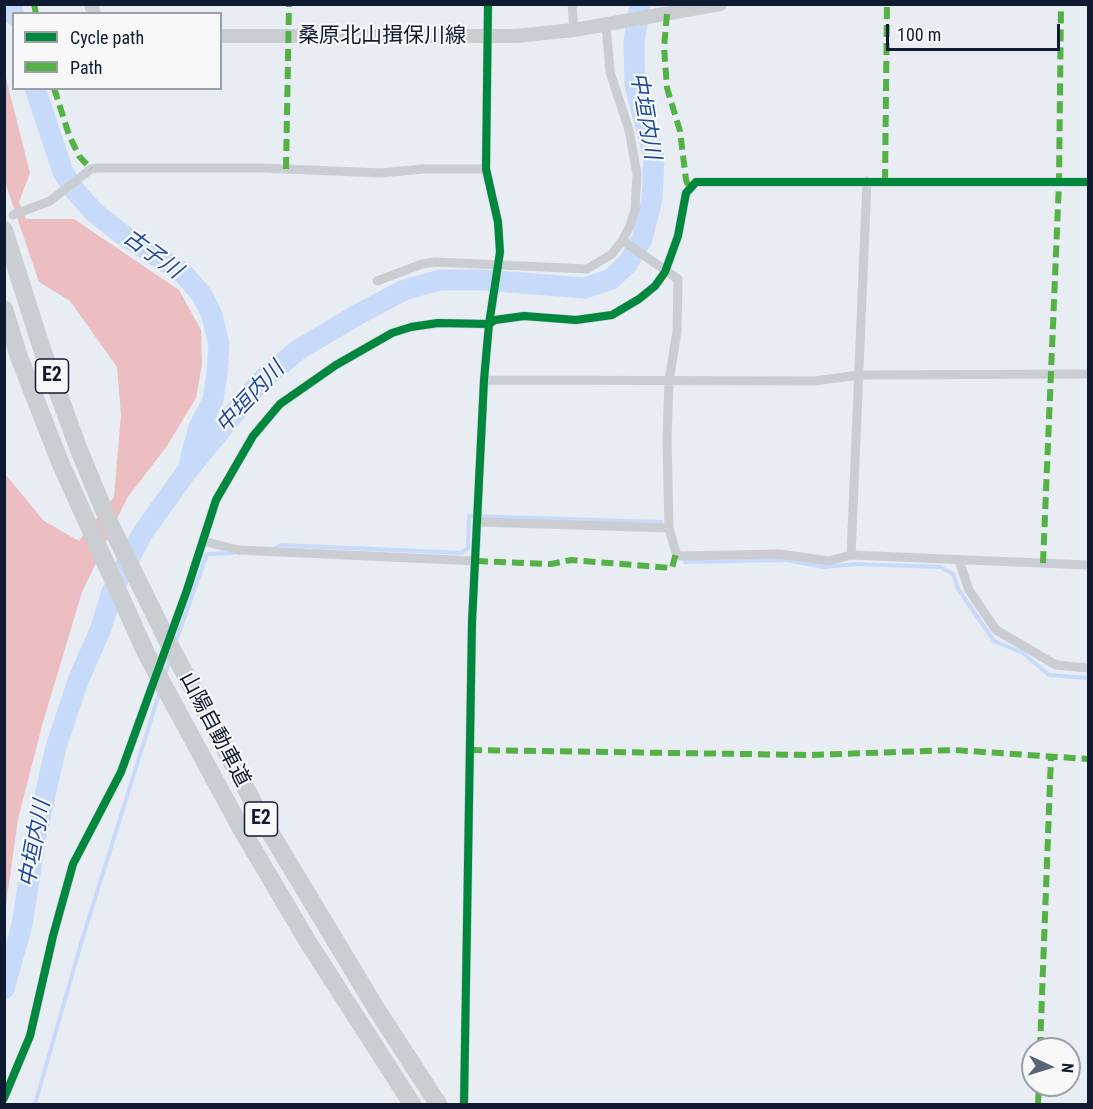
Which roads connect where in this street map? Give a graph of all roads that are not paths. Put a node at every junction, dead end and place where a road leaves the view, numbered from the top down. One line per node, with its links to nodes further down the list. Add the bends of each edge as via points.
1 (488, 4): 7 (street)
2 (572, 4): 5 (street)
3 (720, 4): 4 (main road, 桑原北山揖保川線)
4 (610, 24): 5 (main road, 桑原北山揖保川線); 12 (street, via 610,72 629,130 637,174 635,210)
5 (574, 30): 7 (main road, 桑原北山揖保川線)
6 (222, 36): 7 (main road, 桑原北山揖保川線)
7 (487, 37): 8 (street)
8 (486, 169): 11 (street, via 381,173 97,168 61,194); 13 (street, via 498,222)
9 (867, 181): 10 (street); 14 (street, via 696,182 686,193 678,236); 19 (street)
10 (1089, 182)
11 (9, 222): 32 (highway, 山陽自動車道 / E2, via 42,349 108,520 210,725 262,819)
12 (624, 242): 13 (street, via 586,269); 14 (street)
13 (498, 267): 15 (street, via 455,262 422,264); 17 (street)
14 (663, 270): 17 (street, via 647,292 612,315 576,320 524,316); 21 (street, via 678,279 677,331)
15 (377, 281)
16 (4, 309): 31 (highway, 山陽自動車道 / E2, via 60,462 146,653 243,832)
17 (490, 320): 20 (street); 24 (street, via 438,323 392,333 280,404 253,436 229,476 216,500)
18 (1089, 374): 19 (street)
19 (859, 375): 21 (street, via 815,381); 25 (street)
20 (484, 380): 21 (street); 22 (street)
21 (669, 381): 23 (street)
22 (479, 522): 23 (street); 26 (street)
23 (669, 528): 25 (street, via 680,556 779,554 829,561)
24 (203, 541): 26 (street, via 238,550); 30 (street, via 121,772 73,864 30,1036)
25 (851, 555): 27 (street)
26 (477, 561): 33 (street, via 472,622)
27 (959, 561): 28 (street); 29 (street, via 969,590 996,630 1056,665)
28 (1089, 565)
29 (1089, 668)
30 (4, 1098)
31 (412, 1104)
32 (438, 1104)
33 (464, 1104)

